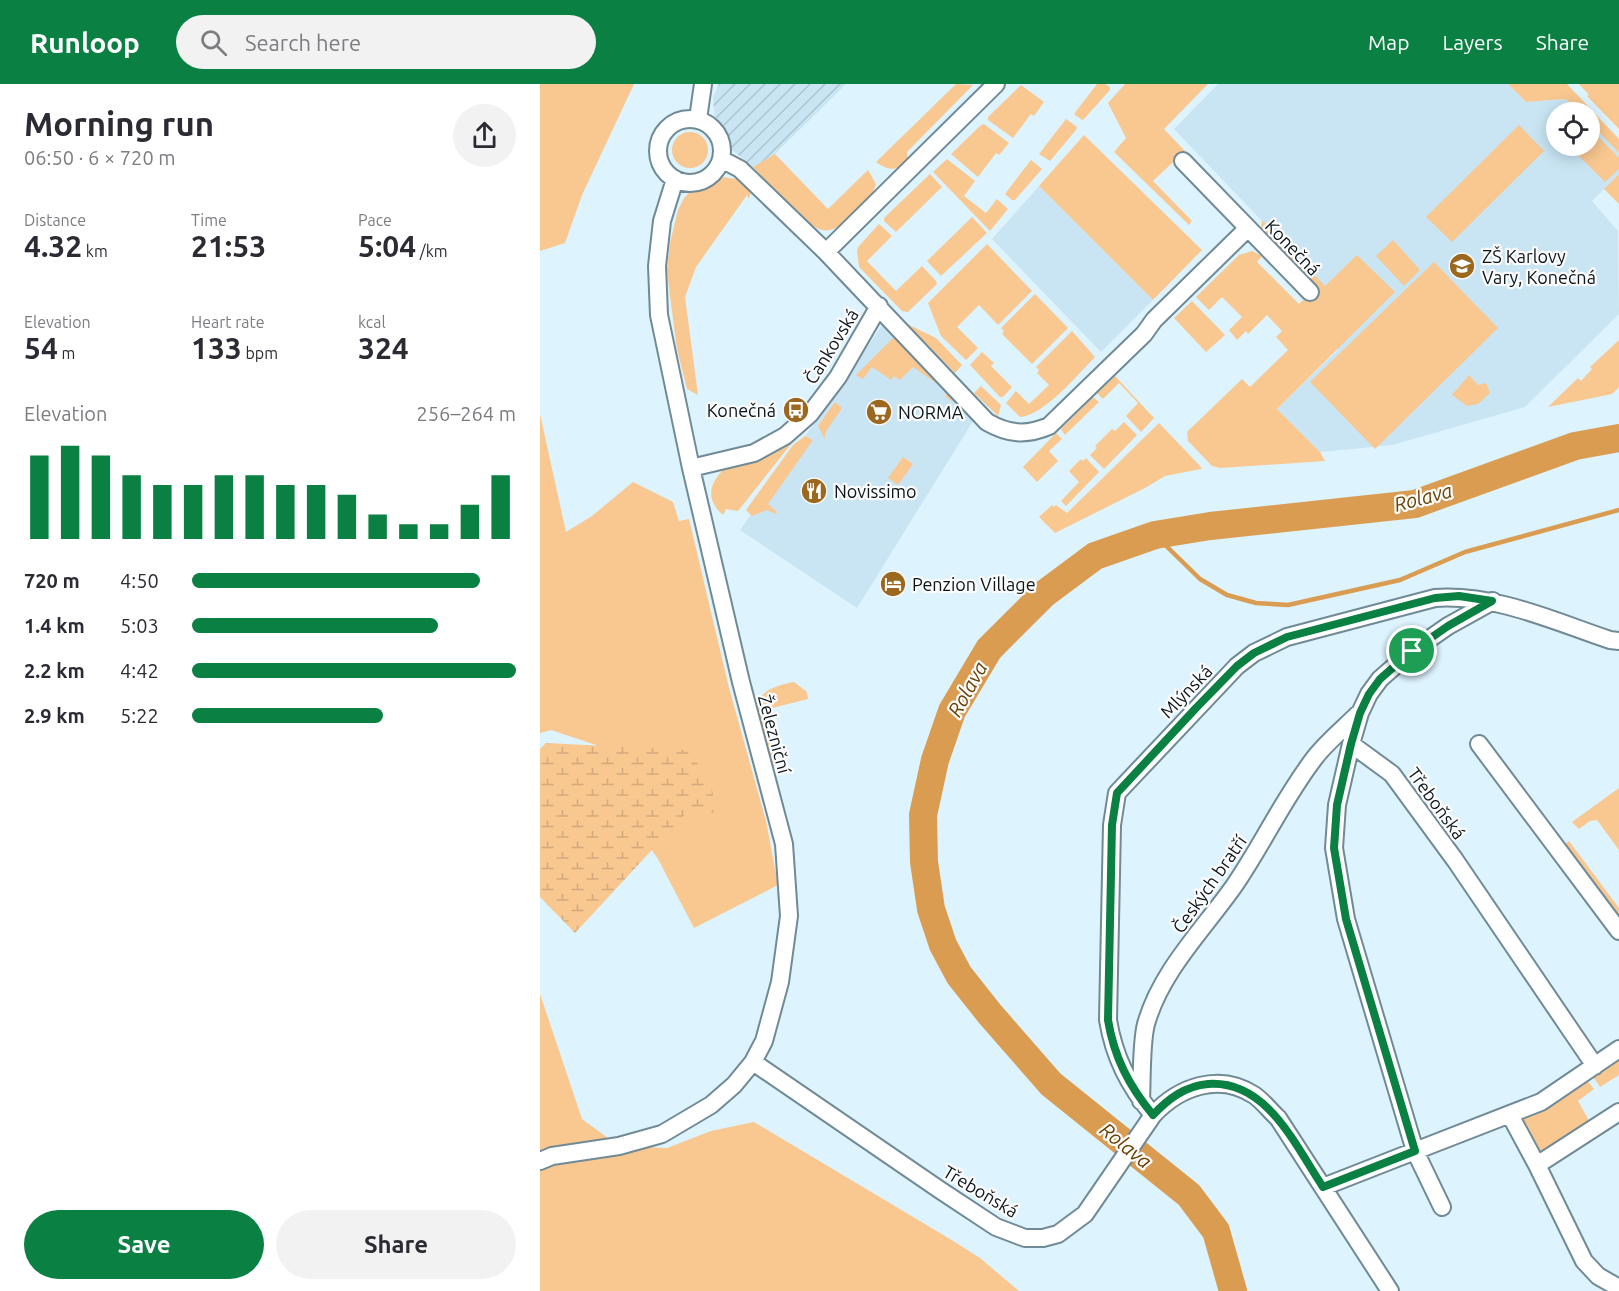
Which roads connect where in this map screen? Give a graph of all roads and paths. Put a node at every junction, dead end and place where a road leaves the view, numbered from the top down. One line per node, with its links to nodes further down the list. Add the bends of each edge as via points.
1 (704, 84): 3 (street)
2 (996, 84): 8 (street)
3 (698, 119): 4 (street, via 718,134); 6 (street, via 676,122 660,140 662,167)
4 (721, 159): 6 (street, via 717,169 705,179 689,183); 8 (street, Konečná, via 740,169)
5 (1184, 161): 7 (street, Konečná)
6 (675, 178): 11 (street, Železniční, via 662,221 657,266 659,315)
7 (1248, 228): 9 (street, Konečná); 10 (street, Konečná, via 1049,426 1036,431 1021,434 1000,430 987,422)
8 (826, 252): 10 (street, Konečná)
9 (1310, 292)
10 (879, 306): 11 (street, Čankovská, via 838,377 810,414 785,436 754,453)
11 (691, 468): 19 (street, Železniční, via 784,844 789,916 764,1041)
12 (1492, 601): 13 (street, Mlýnská); 14 (street, Českých bratří, via 1412,651 1380,679); 21 (street, Mlýnská, via 1459,596 1435,598 1287,637 1254,653 1237,666 1117,793 1112,837 1108,1020 1124,1075)
13 (1619, 641)
14 (1360, 713): 15 (street, Českých bratří); 21 (street, Českých bratří, via 1318,754 1285,799 1234,886 1172,969 1155,999 1146,1026)
15 (1351, 744): 20 (street, Třeboňská, via 1392,774); 25 (street, via 1337,805 1334,848 1346,919)
16 (1479, 744): 17 (street)
17 (1619, 931)
18 (1619, 1048): 20 (street)
19 (753, 1062): 23 (street, Třeboňská, via 996,1227 1025,1239 1058,1234 1085,1214); 26 (street, Železniční, via 711,1105 662,1134)
20 (1595, 1066): 24 (street, via 1541,1102)
21 (1141, 1101): 23 (street, Mlýnská)
22 (1619, 1112): 27 (street)
23 (1153, 1115): 28 (street, Třeboňská, via 1189,1088 1217,1083 1245,1090 1278,1118)
24 (1510, 1115): 25 (street); 27 (street)
25 (1415, 1151): 28 (street); 29 (street)
26 (540, 1161)
27 (1537, 1165): 30 (street, via 1584,1261 1598,1276)
28 (1323, 1187): 31 (street, Třeboňská)
29 (1442, 1207)
30 (1619, 1288)
31 (1390, 1291)

